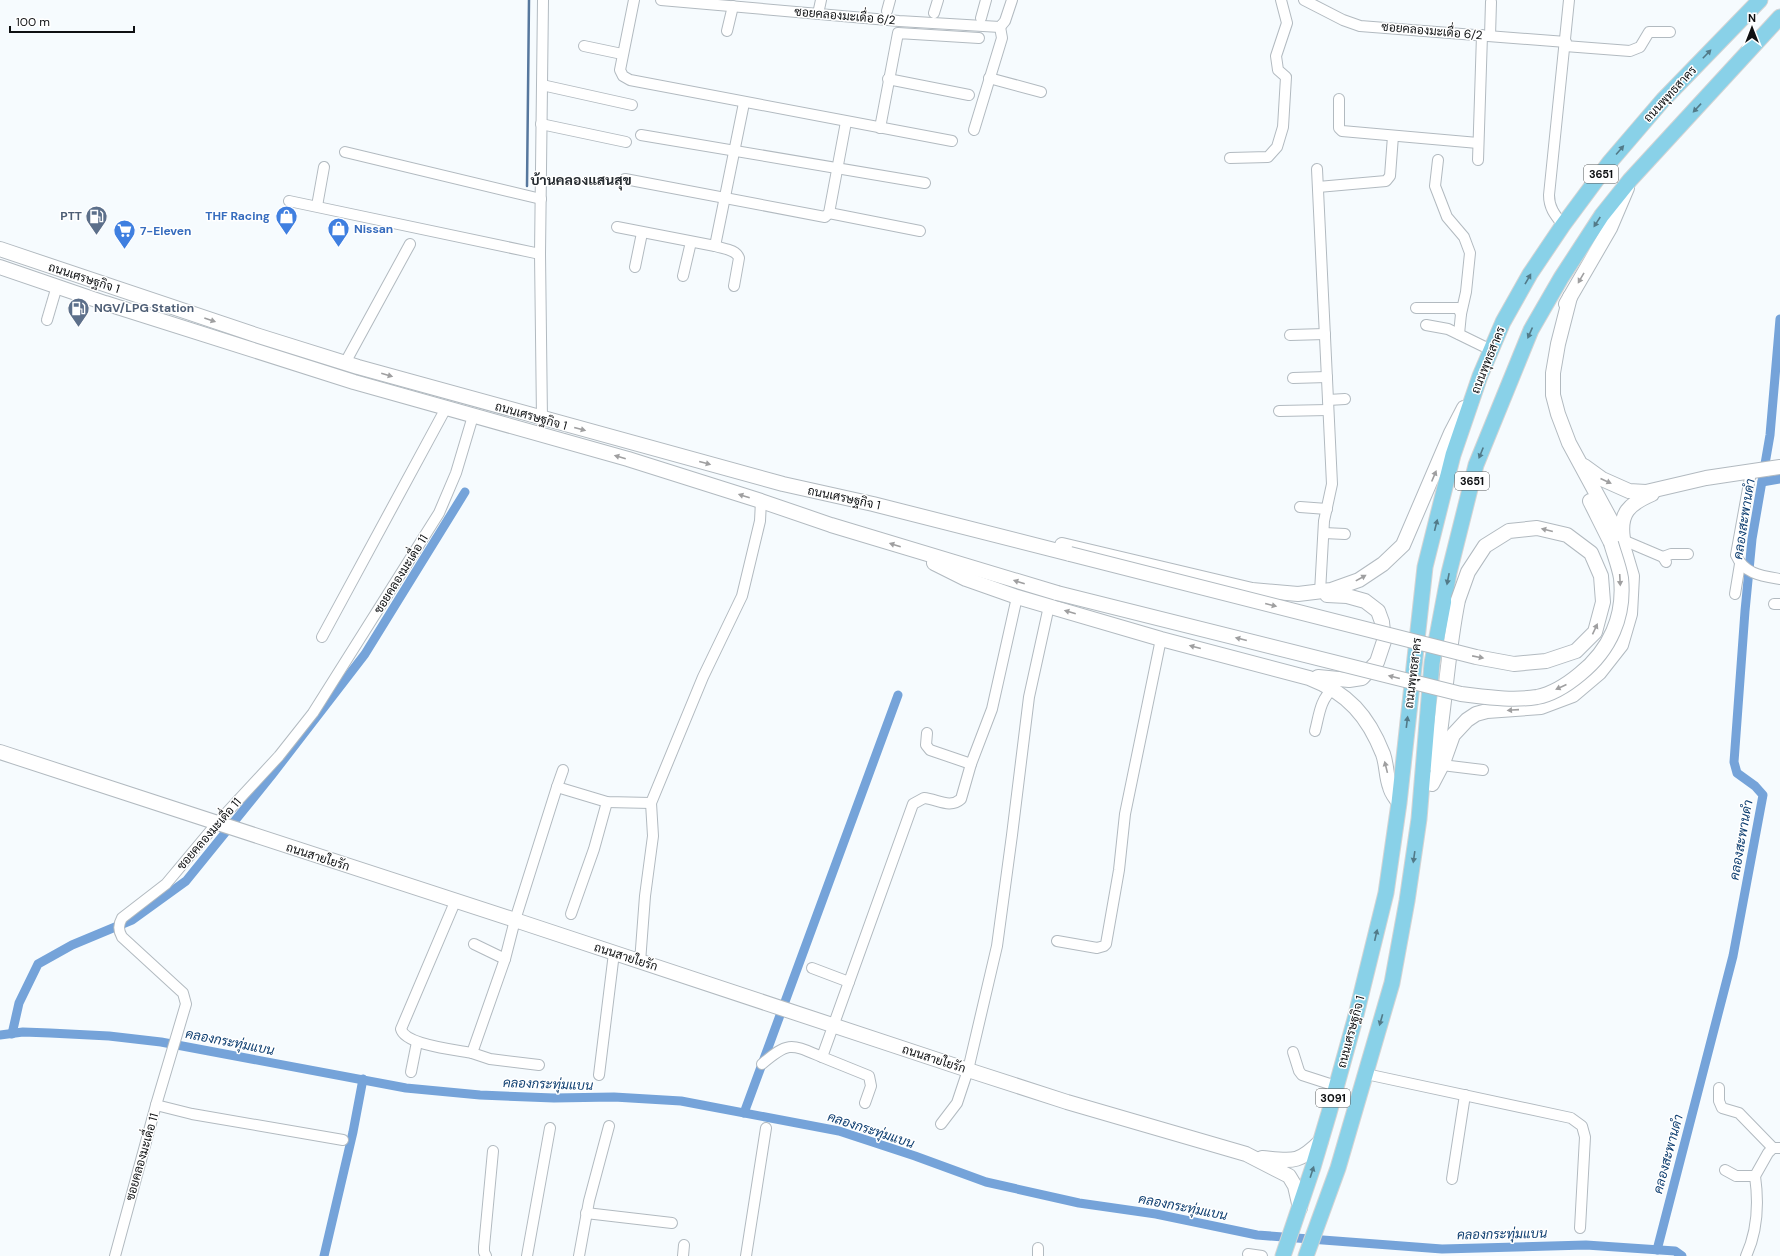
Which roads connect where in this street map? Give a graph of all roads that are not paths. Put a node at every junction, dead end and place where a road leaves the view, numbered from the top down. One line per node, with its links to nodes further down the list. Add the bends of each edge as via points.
1 (543, 0): 31 (street)
2 (634, 0): 28 (street)
3 (661, 0): 15 (street, ซอยคลองมะเดื่อ 6/2)
4 (821, 0): 18 (street)
5 (890, 0): 16 (street)
6 (938, 0): 17 (street)
7 (986, 0): 20 (street)
8 (1012, 0): 21 (street)
9 (1281, 0): 48 (street, via 1287,23 1276,56 1278,70 1286,76 1283,127 1277,148 1268,158)
10 (1304, 0): 24 (street, ซอยคลองมะเดื่อ 6/2, via 1356,25)
11 (1569, 0): 26 (street)
12 (1760, 0): 63 (main road, ถนนพุทธสาคร / 3651, one-way to 12, via 1609,163 1663,100)
13 (1491, 2): 24 (street)
14 (775, 5): 15 (street, ซอยคลองมะเดื่อ 6/2); 18 (street, ซอยคลองมะเดื่อ 6/2)
15 (733, 6): 22 (street)
16 (887, 11)
17 (934, 13)
18 (818, 14): 21 (street, ซอยคลองมะเดื่อ 6/2)
19 (1780, 17): 55 (main road, ถนนพุทธสาคร / 3651, one-way to 55)
20 (981, 18)
21 (1000, 27): 29 (street, via 1002,38)
22 (727, 31)
23 (1670, 32): 26 (street, ซอยคลองมะเดื่อ 6/2, via 1649,32 1640,47 1630,52)
24 (1486, 36): 26 (street, ซอยคลองมะเดื่อ 6/2); 45 (street)
25 (979, 38): 30 (street, via 898,33)
26 (1565, 44): 63 (street, via 1549,195 1553,213)
27 (584, 46): 28 (street)
28 (622, 54): 35 (street, via 620,70 623,76 630,80)
29 (989, 78): 32 (street); 40 (street)
30 (888, 79): 33 (street); 39 (street)
31 (542, 85): 36 (street); 38 (street)
32 (1042, 92)
33 (969, 95)
34 (1338, 99): 42 (street, via 1339,128 1342,132)
35 (744, 103): 37 (street); 46 (street)
36 (632, 105)
37 (846, 122): 39 (street); 52 (street)
38 (541, 124): 44 (street); 59 (street)
39 (880, 128): 43 (street)
40 (974, 130)
41 (641, 135): 46 (street)
42 (1393, 136): 45 (street); 57 (street, via 1390,176 1386,181)
43 (952, 141)
44 (626, 142)
45 (1478, 143): 50 (street)
46 (735, 151): 52 (street); 58 (street)
47 (344, 152): 59 (street)
48 (1230, 158)
49 (1438, 160): 79 (street, via 1435,186 1447,217 1464,237 1470,253)
50 (1478, 160)
51 (324, 167): 61 (street)
52 (838, 168): 56 (street); 62 (street)
53 (1317, 169): 57 (street)
54 (625, 179): 58 (street)
55 (1630, 180): 77 (main road, one-way to 77, via 1610,228); 134 (main road, ถนนพุทธสาคร / 3651, one-way to 134, via 1598,221 1531,330 1476,465 1449,573 1432,663)
56 (926, 183)
57 (1318, 187): 82 (street)
58 (725, 198): 62 (street, via 825,217); 69 (street)
59 (541, 199): 71 (street)
60 (289, 201): 61 (street)
61 (317, 206): 71 (street)
62 (829, 213): 65 (street)
63 (1563, 225): 85 (main road, ถนนพุทธสาคร / 3651, one-way to 63, via 1503,322 1530,274)
64 (617, 227): 66 (street)
65 (920, 231)
66 (642, 233): 67 (street); 73 (street)
67 (691, 242): 69 (street); 74 (street)
68 (410, 244): 86 (street)
69 (715, 246): 76 (street, via 738,254)
70 (0, 250): 86 (main road, ถนนเศรษฐกิจ 1 / 3091, one-way to 86)
71 (540, 254): 97 (street)
72 (0, 267): 75 (main road, ถนนเศรษฐกิจ 1)
73 (635, 267)
74 (683, 276)
75 (57, 286): 80 (street); 90 (main road, ถนนเศรษฐกิจ 1)
76 (734, 286)
77 (1570, 297): 98 (main road, via 1558,344 1553,373 1553,395 1558,414); 108 (main road, via 1553,337 1544,372 1544,396 1561,446)
78 (1416, 308): 79 (street, via 1458,308)
79 (1461, 314): 83 (street)
80 (47, 320)
81 (1426, 325): 83 (street)
82 (1325, 334): 84 (street); 88 (street)
83 (1459, 334): 85 (street)
84 (1290, 335)
85 (1491, 350): 87 (main road, ถนนพุทธสาคร / 3651)
86 (352, 365): 90 (main road); 97 (main road, ถนนเศรษฐกิจ 1 / 3091, one-way to 97)
87 (1480, 376): 113 (main road, one-way to 87, via 1359,580 1383,564 1403,545 1451,434); 133 (main road, ถนนพุทธสาคร / 3651, one-way to 87, via 1426,567 1453,455)
88 (1327, 377): 89 (street); 92 (street)
89 (1294, 378)
90 (354, 382): 93 (main road, ถนนเศรษฐกิจ 1)
91 (1345, 399): 92 (street)
92 (1328, 400): 94 (street)
93 (446, 408): 96 (main road, ถนนเศรษฐกิจ 1); 118 (street)
94 (1328, 410): 95 (street); 104 (street, via 1332,484)
95 (1279, 411)
96 (473, 416): 102 (main road, ถนนเศรษฐกิจ 1, one-way to 96, via 628,459); 135 (street, ซอยคลองมะเดื่อ 11, via 456,473 439,513 313,713 283,751)
97 (542, 419): 105 (main road, ถนนเศรษฐกิจ 1 / 3091, one-way to 105, via 783,484)
98 (1576, 456): 101 (main road, one-way to 101, via 1597,476 1628,491); 108 (main road, via 1621,539)
99 (1780, 467): 100 (main road)
100 (1752, 472): 101 (main road, via 1706,478); 111 (street, via 1736,555)
101 (1664, 489): 108 (main road, via 1633,502 1622,522)
102 (761, 501): 109 (main road, ถนนเศรษฐกิจ 1, one-way to 102); 132 (street, via 760,521 742,596 703,676)
103 (1300, 507): 104 (street)
104 (1327, 509): 106 (street)
105 (941, 521): 114 (main road, via 978,525 1252,590); 129 (main road, ถนนเศรษฐกิจ 1 / 3091, one-way to 129, bridge, via 1070,554 1476,657 1514,664 1546,662 1576,651 1596,632 1603,602 1601,576 1591,553 1567,535 1537,528 1509,531 1485,546 1468,572 1458,600 1451,633 1440,738)
106 (1324, 533): 107 (street); 113 (street)
107 (1345, 534)
108 (1619, 544): 109 (main road, ถนนเศรษฐกิจ 1, one-way to 109, bridge, via 1619,612 1611,639 1591,665 1567,685 1539,696 1502,699 1461,694 1057,593); 110 (street, via 1664,560 1671,554); 126 (main road, one-way to 126, via 1632,576 1630,614 1621,644 1599,673 1573,695 1542,708 1476,714 1454,734)
109 (921, 553): 116 (main road, via 951,572)
110 (1688, 554)
111 (1740, 564): 112 (street, via 1749,572); 115 (street)
112 (1780, 579)
113 (1320, 592): 114 (main road)
114 (1298, 594): 120 (main road, via 1347,596 1365,601 1378,611 1384,641 1377,662 1362,678 1334,679)
115 (1735, 594)
116 (1017, 596): 117 (main road); 125 (street, via 992,709)
117 (1048, 606): 119 (main road, one-way to 117); 153 (street, via 1029,697 997,946)
118 (322, 637)
119 (1161, 639): 120 (main road, one-way to 119); 139 (street, via 1125,814 1119,870 1106,944 1097,948)
120 (1289, 672): 121 (main road, via 1324,683)
121 (1332, 689): 122 (street, via 1323,700); 133 (main road, one-way to 121, via 1390,788 1383,755 1366,720 1349,700)
122 (1315, 731)
123 (927, 733): 125 (street, via 926,745 930,750)
124 (0, 752): 135 (main road, ถนนสายใยรัก)
125 (971, 764): 145 (street, via 957,802 948,804 924,798 913,804)
126 (1442, 765): 128 (street); 129 (main road)
127 (563, 770): 130 (street)
128 (1483, 770)
129 (1432, 784): 134 (main road, 3091)
130 (557, 787): 131 (street); 138 (street)
131 (607, 802): 132 (street); 137 (street, via 597,841)
132 (651, 803): 143 (street, via 653,836)
133 (1399, 803): 157 (main road, ถนนเศรษฐกิจ 1 / 3091, one-way to 133, via 1386,893)
134 (1419, 818): 155 (main road, ถนนเศรษฐกิจ 1 / 3091, one-way to 155, via 1392,983)
135 (217, 823): 136 (main road, ถนนสายใยรัก); 161 (street, ซอยคลองมะเดื่อ 11, via 166,884 122,918 119,925 122,937 184,993 186,1004)
136 (455, 902): 138 (main road, ถนนสายใยรัก); 147 (street, via 402,1023 402,1033)
137 (571, 914)
138 (515, 920): 141 (main road, ถนนสายใยรัก); 142 (street)
139 (1057, 941)
140 (474, 944): 142 (street)
141 (614, 953): 143 (main road, ถนนสายใยรัก); 156 (street)
142 (506, 959): 149 (street)
143 (640, 962): 146 (main road, ถนนสายใยรัก)
144 (812, 968): 145 (street)
145 (849, 982): 146 (street)
146 (834, 1026): 150 (street); 153 (main road, ถนนสายใยรัก)
147 (417, 1042): 149 (street); 154 (street)
148 (1293, 1052): 157 (street, via 1302,1075)
149 (472, 1053): 152 (street, via 490,1059)
150 (822, 1057): 151 (street, via 799,1047 785,1047); 160 (street, via 869,1076 871,1086)
151 (762, 1064)
152 (538, 1065)
153 (968, 1070): 162 (street, via 957,1103); 170 (main road, ถนนสายใยรัก)
154 (411, 1072)
155 (1366, 1074): 159 (street); 179 (main road, ถนนเศรษฐกิจ 1 / 3091, via 1338,1168)
156 (599, 1075)
157 (1336, 1086): 167 (main road, ถนนเศรษฐกิจ 1 / 3091)
158 (1719, 1088): 168 (street, via 1722,1108 1739,1113)
159 (1465, 1095): 173 (street); 177 (street, via 1571,1118 1582,1126 1585,1137)
160 (865, 1103)
161 (156, 1105): 166 (street, via 192,1114); 181 (street, ซอยคลองมะเดื่อ 11)
162 (941, 1124)
163 (609, 1126): 174 (street)
164 (550, 1128): 183 (street)
165 (766, 1128): 186 (street)
166 (343, 1140)
167 (1321, 1141): 170 (main road, ถนนสายใยรัก, via 1308,1154 1298,1159 1287,1161); 175 (main road, ถนนเศรษฐกิจ 1 / 3091, one-way to 167)
168 (1777, 1148): 172 (street, via 1768,1154)
169 (493, 1151): 182 (street, via 484,1247)
170 (1254, 1158): 175 (main road, ถนนสายใยรัก, via 1289,1176 1294,1186)
171 (1725, 1170): 172 (street, via 1736,1176)
172 (1754, 1176): 189 (street, via 1758,1196 1756,1227 1753,1242)
173 (1452, 1178)
174 (586, 1213): 176 (street); 184 (street)
175 (1298, 1215): 188 (main road, ถนนเศรษฐกิจ 1 / 3091)
176 (672, 1223)
177 (1580, 1228)
178 (684, 1245): 185 (street)
179 (1307, 1252)
180 (1248, 1254): 187 (street)
181 (115, 1256)
182 (486, 1256)
183 (527, 1256)
184 (578, 1256)
185 (682, 1256)
186 (746, 1256)
187 (1262, 1256)
188 (1283, 1256)
189 (1746, 1256)

